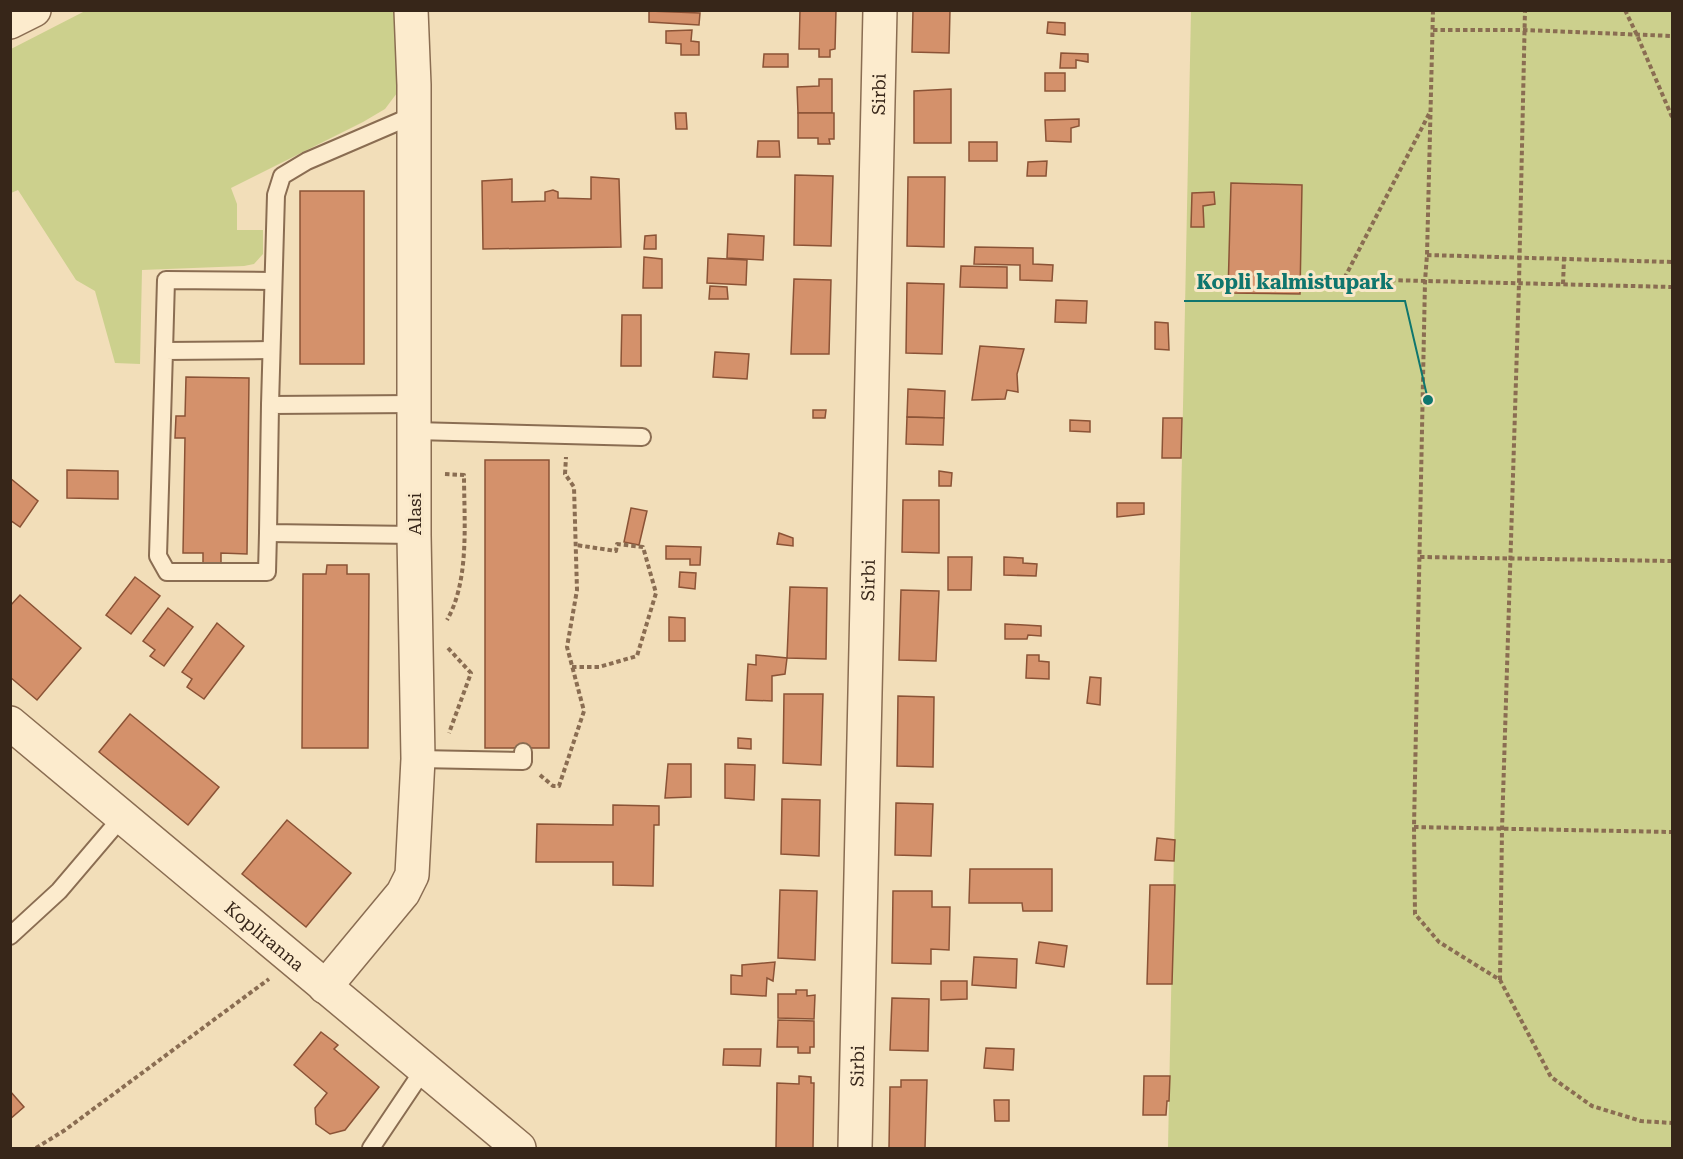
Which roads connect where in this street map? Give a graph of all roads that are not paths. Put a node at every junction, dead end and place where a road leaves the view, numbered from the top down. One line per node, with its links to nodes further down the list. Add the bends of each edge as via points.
1 (34, 10): 4 (street)
2 (411, 10): 5 (street, Alasi)
3 (880, 10): 23 (street, Sirbi)
4 (10, 22)
5 (414, 115): 6 (lane, via 307,161 282,176 276,195); 10 (street, Alasi)
6 (273, 281): 7 (lane); 8 (lane, via 166,280)
7 (272, 350): 8 (lane); 9 (lane)
8 (164, 351): 12 (lane, via 158,556 166,572 267,572)
9 (270, 405): 10 (lane); 12 (lane)
10 (415, 418): 11 (lane, via 566,435); 13 (street, Alasi)
11 (642, 436)
12 (268, 533): 13 (lane)
13 (414, 535): 16 (street, Alasi)
14 (10, 723): 17 (street, Kopliranna)
15 (523, 752): 16 (lane, via 524,761)
16 (429, 759): 19 (street, Alasi, via 412,875)
17 (122, 817): 18 (lane, via 59,891); 19 (street, Kopliranna)
18 (10, 936)
19 (325, 987): 20 (street, Kopliranna)
20 (424, 1069): 21 (lane); 22 (street, Kopliranna)
21 (370, 1149)
22 (519, 1149)
23 (855, 1149)

